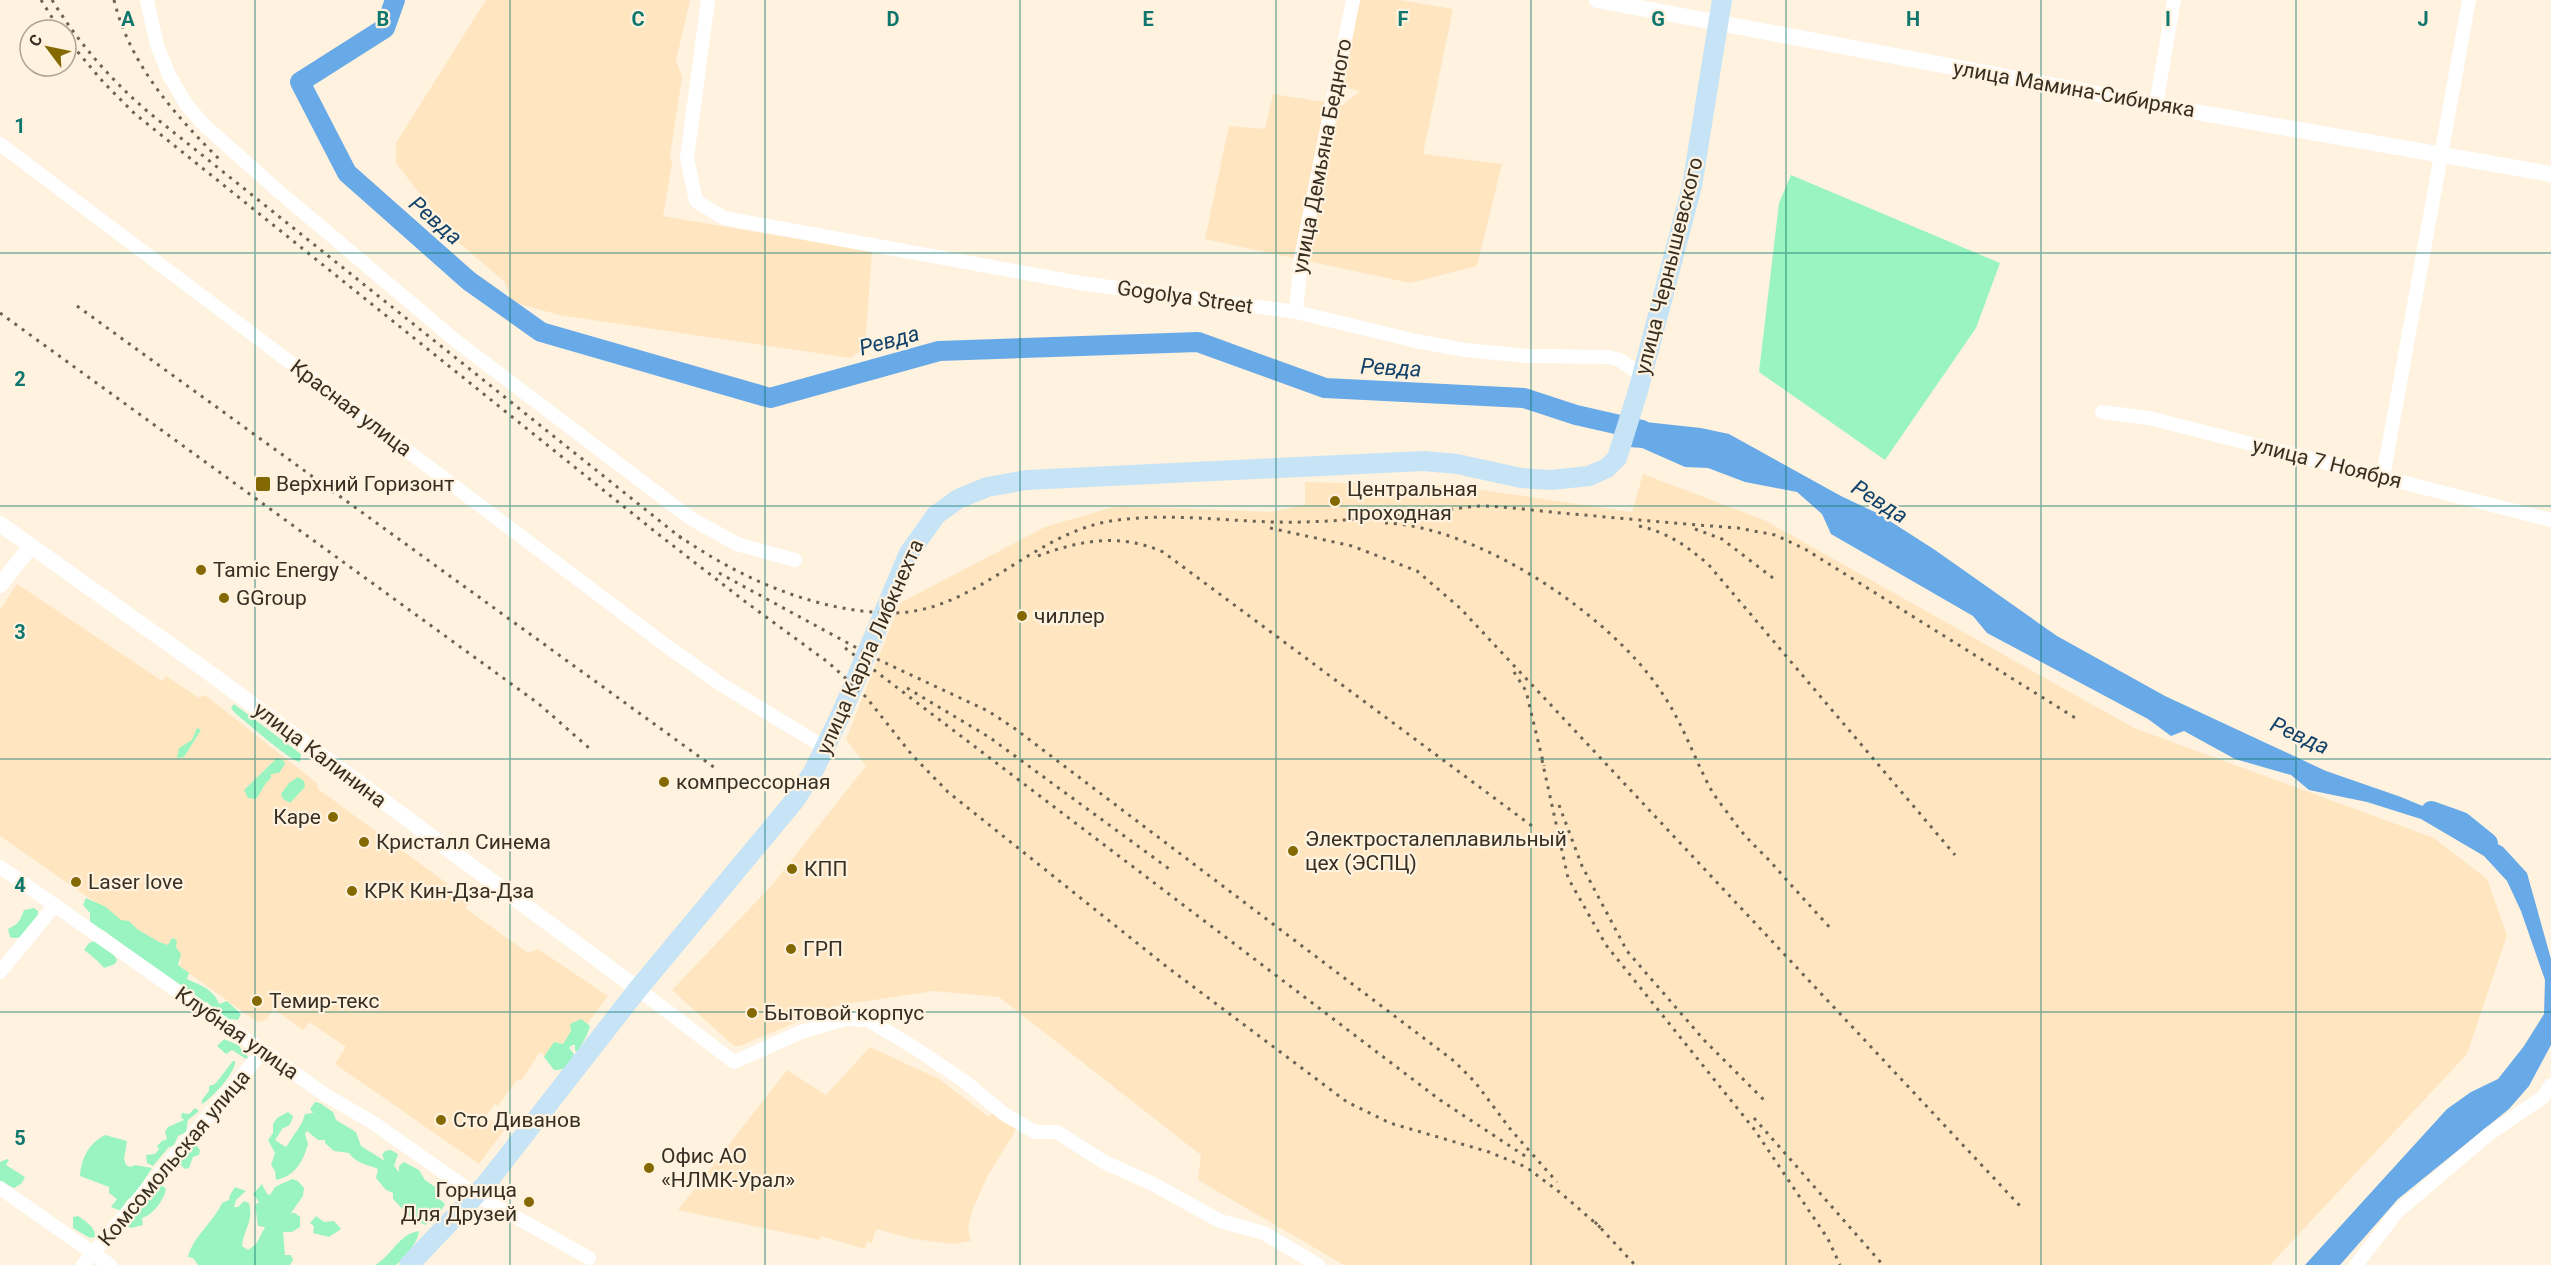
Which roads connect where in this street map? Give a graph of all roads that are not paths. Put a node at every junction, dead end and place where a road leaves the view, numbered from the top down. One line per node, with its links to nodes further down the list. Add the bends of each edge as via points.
1 (147, 0): 21 (street, via 157,45 186,104 204,125 289,200 456,342 680,511 737,544)
2 (708, 0): 13 (street, Gogolya Street, via 687,158 696,201 724,219 1080,283)
3 (1353, 0): 13 (street, улица Демьяна Бедного, via 1299,268)
4 (1597, 0): 8 (street, улица Мамина-Сибиряка)
5 (1722, 0): 8 (main road, улица Чернышевского)
6 (2174, 0): 9 (street)
7 (2469, 0): 11 (street)
8 (1718, 24): 9 (street, улица Мамина-Сибиряка); 14 (main road, улица Чернышевского, via 1692,186)
9 (2156, 105): 11 (street, улица Мамина-Сибиряка)
10 (0, 144): 23 (street, Красная улица, via 668,647)
11 (2442, 154): 12 (street, улица Мамина-Сибиряка); 17 (street)
12 (2551, 174)
13 (1296, 312): 14 (street, Gogolya Street, via 1465,350 1608,357 1620,360)
14 (1640, 383): 16 (main road, улица Чернышевского)
15 (2102, 412): 17 (street, улица 7 Ноября, via 2149,418)
16 (1617, 458): 23 (main road, улица Карла Либкнехта, via 1589,477 1559,480 1536,480 1424,461 1085,476 1006,483 973,492 946,506 917,539)
17 (2383, 477): 18 (street, улица 7 Ноября)
18 (2551, 520)
19 (0, 524): 20 (street, улица Калинина)
20 (31, 546): 22 (street); 27 (street, улица Калинина)
21 (795, 560)
22 (0, 585)
23 (824, 747): 27 (main road, улица Карла Либкнехта, via 795,800)
24 (0, 867): 25 (street, Клубная улица)
25 (56, 905): 26 (street); 28 (street, Клубная улица)
26 (0, 972)
27 (638, 989): 31 (main road, улица Карла Либкнехта); 37 (street, via 734,1062 801,1032 846,1019 868,1020 915,1047 1004,1114 1035,1132 1058,1132 1104,1162 1154,1184 1220,1221 1264,1233)
28 (263, 1051): 31 (street, Клубная улица); 32 (street, Комсомольская улица)
29 (2551, 1085): 38 (street, via 2542,1097 2489,1134 2397,1212)
30 (0, 1188): 32 (street)
31 (476, 1195): 33 (street, Клубная улица); 36 (main road, улица Карла Либкнехта)
32 (94, 1254): 34 (street, Комсомольская улица); 35 (street)
33 (590, 1258)
34 (84, 1265)
35 (110, 1265)
36 (409, 1265)
37 (1317, 1265)
38 (2356, 1265)

